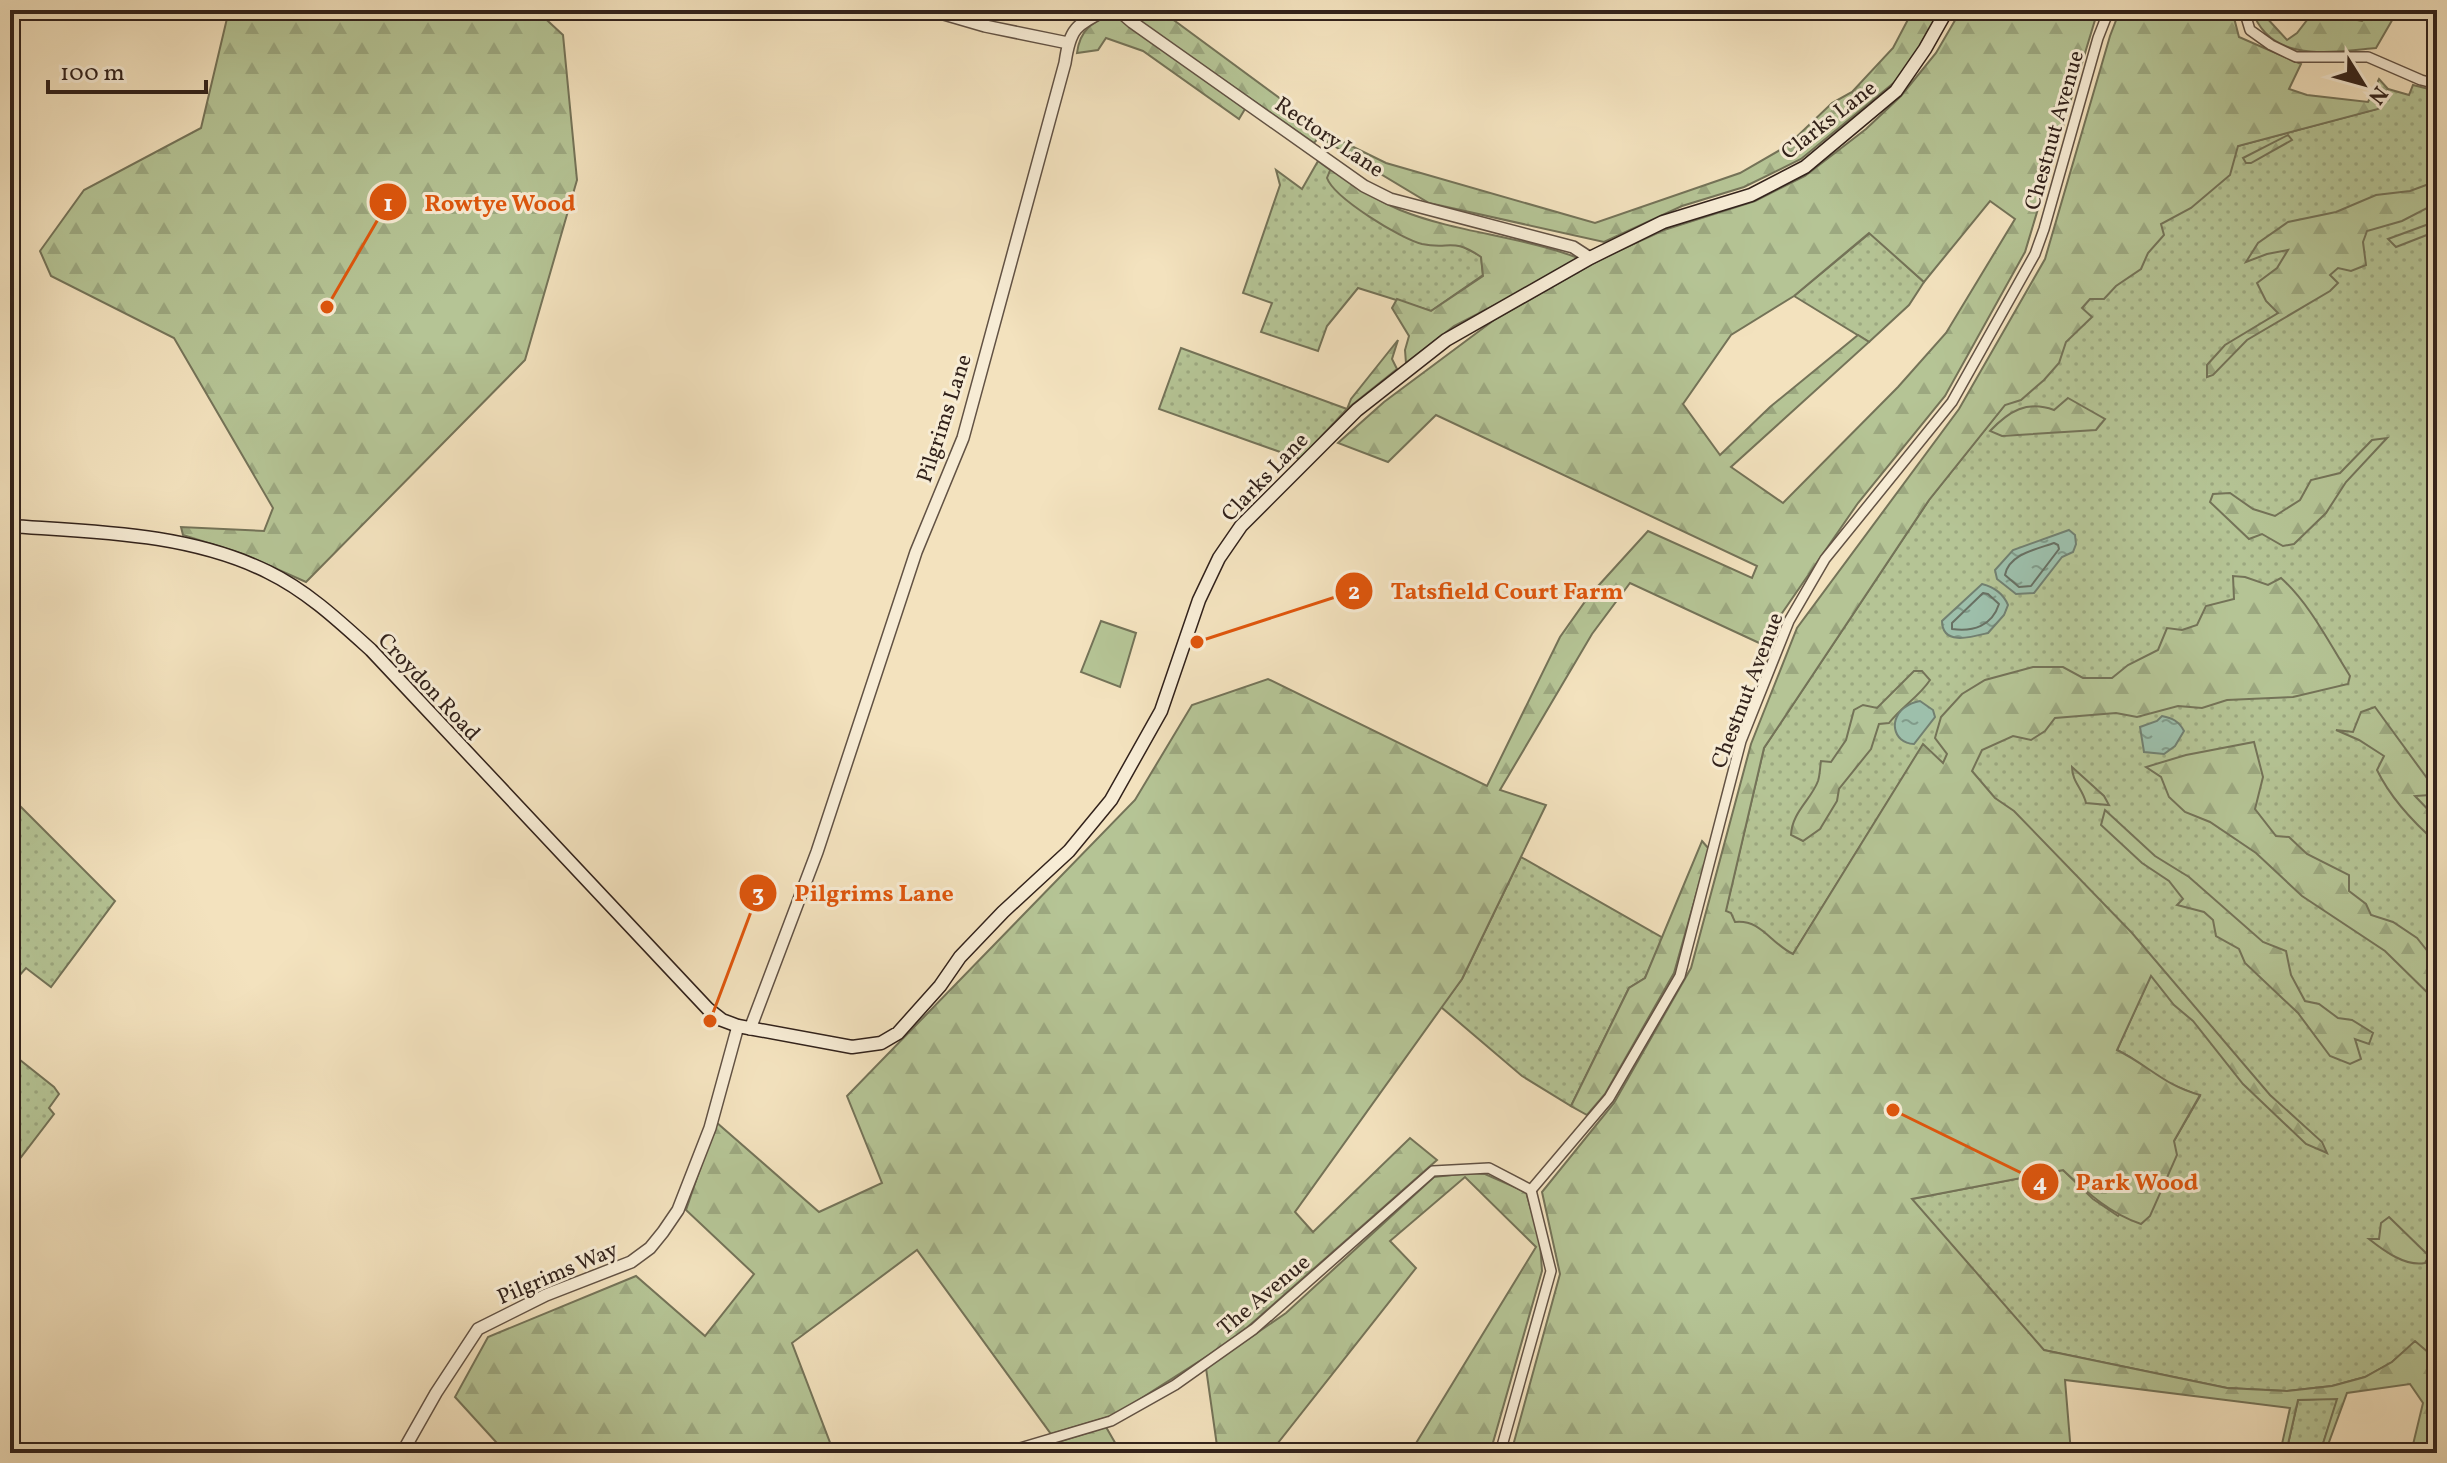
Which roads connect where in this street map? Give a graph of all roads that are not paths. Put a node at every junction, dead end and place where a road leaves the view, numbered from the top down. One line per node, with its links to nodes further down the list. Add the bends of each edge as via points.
1 (930, 10): 7 (street)
2 (1106, 10): 7 (street, via 1073,30)
3 (1118, 10): 9 (street, Rectory Lane, via 1364,186 1403,203 1573,247)
4 (1947, 10): 9 (main road, Clarks Lane, via 1896,91 1805,167 1751,195 1663,222)
5 (2109, 10): 12 (street, Chestnut Avenue, via 2035,254 1952,402 1825,559 1789,621 1741,741 1680,976 1609,1098)
6 (2244, 10): 8 (street, via 2250,30 2296,57 2368,57)
7 (1068, 43): 11 (street, Pilgrims Lane, via 963,438 916,552 817,852)
8 (2437, 84)
9 (1590, 258): 11 (main road, Clarks Lane, via 1446,340 1357,410 1241,526 1199,600 1161,711 1111,800 1069,851 960,957 898,1033 881,1043 852,1047)
10 (10, 526): 11 (main road, Croydon Road, via 174,541 241,560 311,598 371,650 708,1009)
11 (744, 1027): 13 (street, Pilgrims Way, via 678,1210 657,1240 631,1262 478,1329)
12 (1531, 1190): 14 (street, The Avenue, via 1489,1168 1433,1171 1254,1329 1175,1385 1111,1421); 15 (street, via 1551,1271)
13 (402, 1453)
14 (1003, 1453)
15 (1500, 1453)

